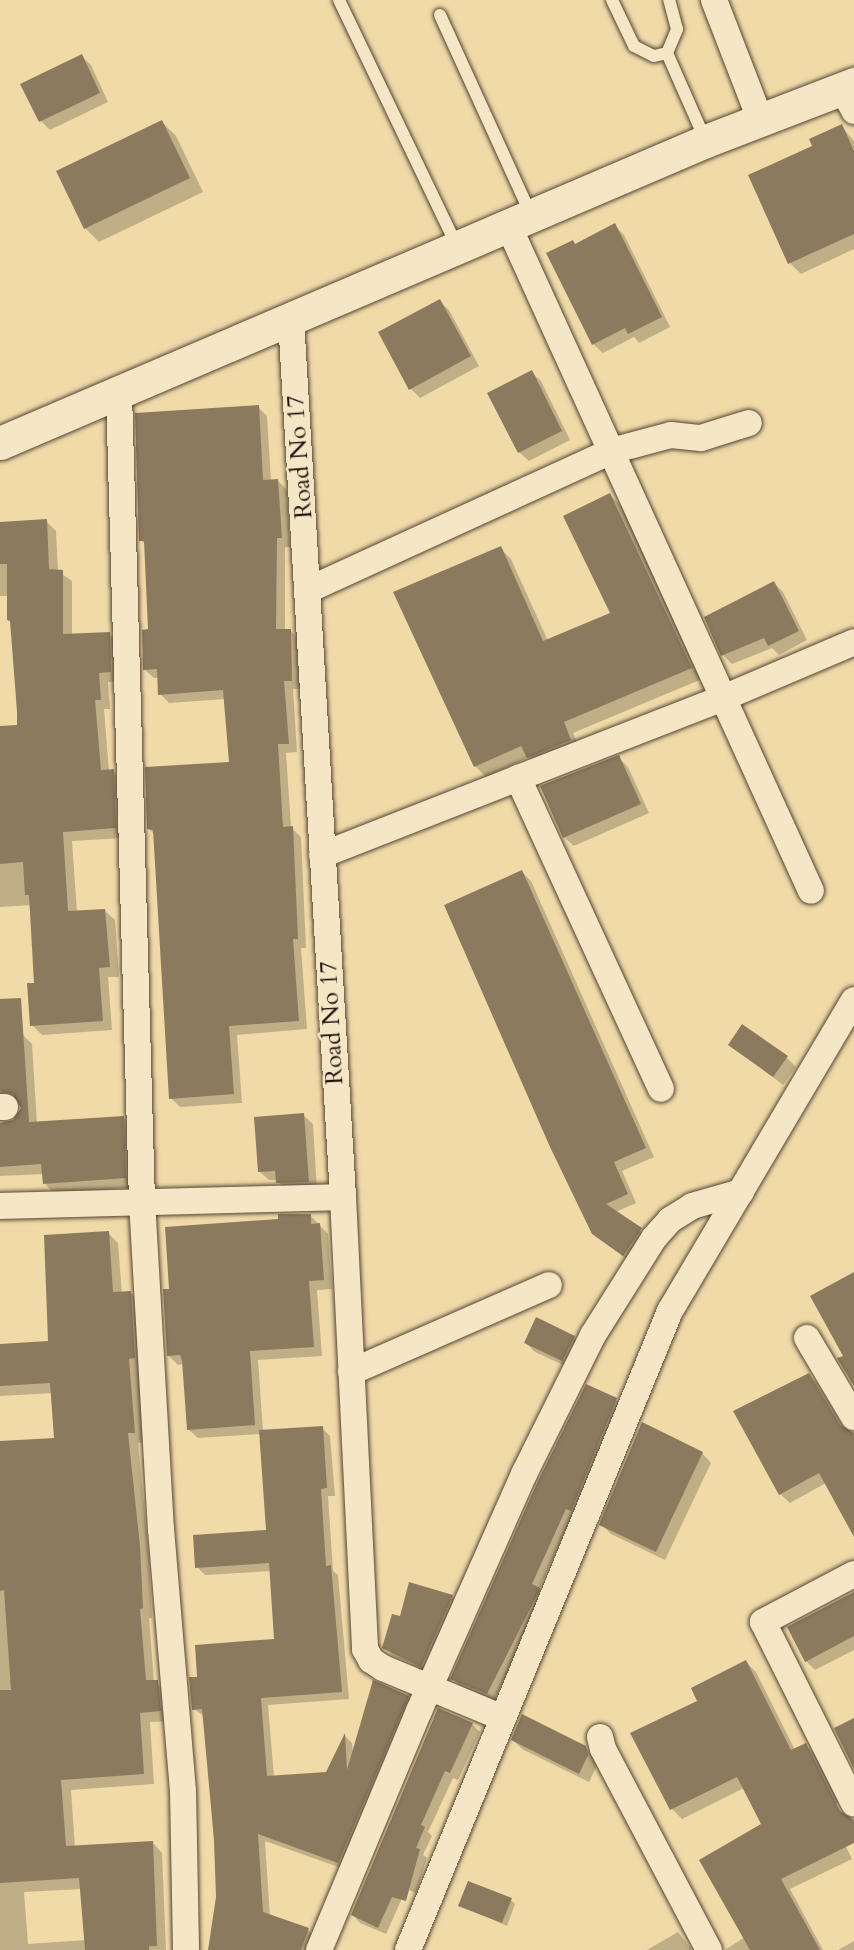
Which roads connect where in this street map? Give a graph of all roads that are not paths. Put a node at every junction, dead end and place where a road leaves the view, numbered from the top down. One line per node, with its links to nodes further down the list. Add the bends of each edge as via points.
1 (339, 0): 11 (lane)
2 (612, 0): 6 (lane, via 634,46 654,55)
3 (669, 0): 6 (lane, via 677,29)
4 (714, 0): 8 (street)
5 (440, 15): 10 (lane)
6 (667, 53): 9 (lane)
7 (850, 94): 8 (street)
8 (760, 119): 9 (street)
9 (706, 141): 10 (street)
10 (520, 222): 11 (street); 16 (street)
11 (458, 248): 12 (street)
12 (291, 319): 13 (street); 17 (street, Road No 17)
13 (119, 393): 15 (street); 27 (street)
14 (749, 424): 16 (street, via 701,438 671,435)
15 (0, 443)
16 (611, 451): 17 (street); 19 (street)
17 (308, 590): 21 (street, Road No 17)
18 (854, 642): 19 (street)
19 (723, 698): 20 (street); 22 (street)
20 (518, 778): 21 (street); 24 (street)
21 (322, 855): 26 (street, Road No 17)
22 (811, 891)
23 (854, 1000): 25 (street)
24 (662, 1090)
25 (741, 1192): 34 (street, via 692,1206 670,1220 593,1335 524,1474); 35 (street, via 670,1311)
26 (343, 1197): 27 (street); 31 (street, Road No 17)
27 (142, 1201): 28 (street); 38 (street, via 161,1529 184,1791)
28 (0, 1206)
29 (549, 1285): 31 (street)
30 (807, 1338): 32 (street)
31 (351, 1372): 34 (street, Road No 17, via 365,1648 371,1660 383,1668)
32 (854, 1417)
33 (854, 1574): 37 (street, via 763,1622)
34 (430, 1687): 35 (street, Road No 17); 39 (street)
35 (503, 1718): 40 (street)
36 (600, 1737): 41 (street)
37 (854, 1804)
38 (186, 1950)
39 (319, 1950)
40 (408, 1950)
41 (709, 1950)

